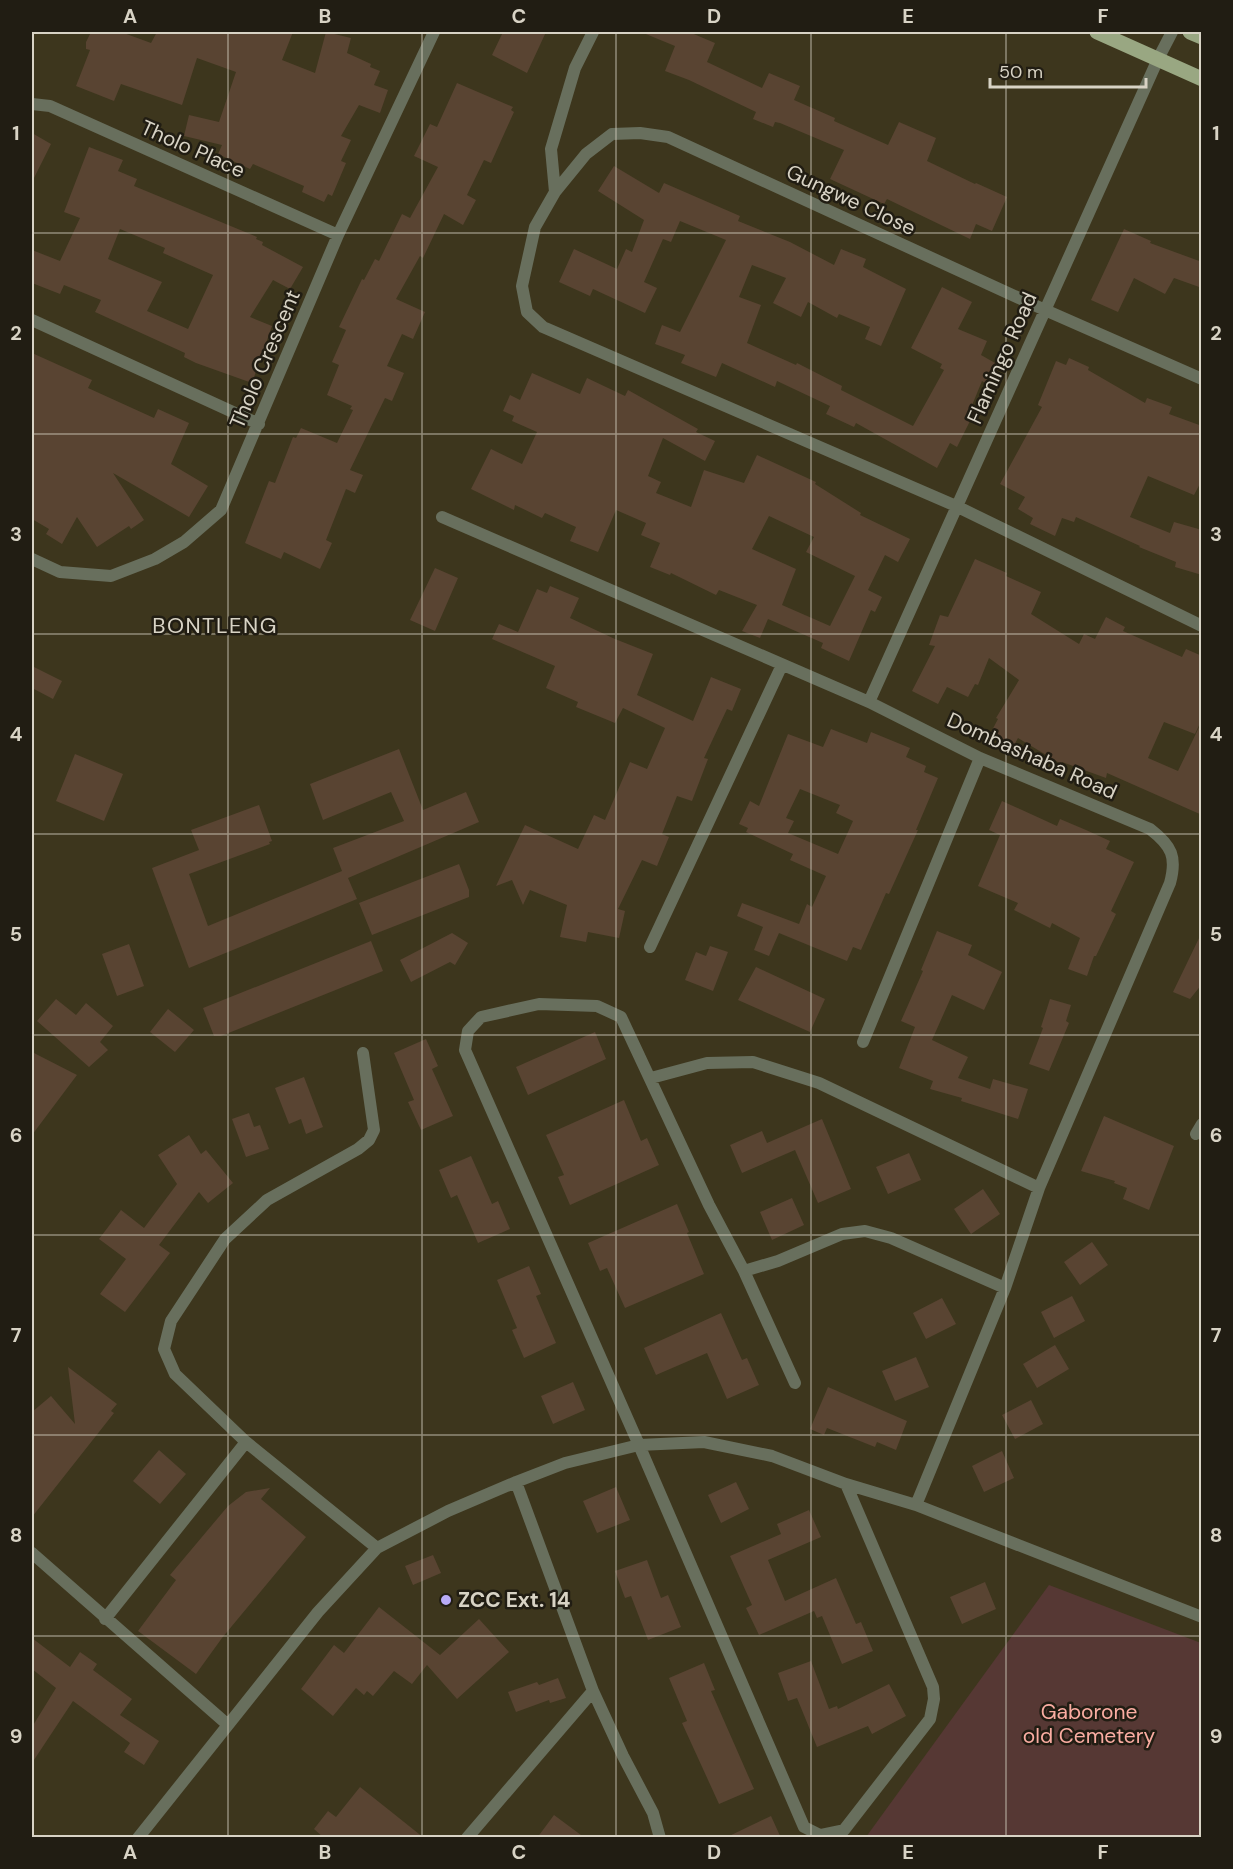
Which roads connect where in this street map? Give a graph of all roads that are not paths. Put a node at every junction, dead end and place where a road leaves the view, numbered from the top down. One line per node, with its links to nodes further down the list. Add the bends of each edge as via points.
1 (432, 32): 11 (street, Tholo Crescent)
2 (593, 32): 10 (street, via 575,68 551,149)
3 (1097, 32): 7 (main road)
4 (1172, 32): 7 (street, Flamingo Road)
5 (1190, 32): 6 (main road)
6 (1202, 37)
7 (1158, 59): 8 (main road); 12 (street, Flamingo Road)
8 (1202, 79)
9 (32, 104): 11 (street, Tholo Place, via 50,106)
10 (555, 192): 12 (street, Gungwe Close, via 586,154 612,134 668,137); 16 (street, Gungwe Close, via 535,227 522,286 527,312 543,327)
11 (338, 235): 15 (street, Tholo Crescent)
12 (1045, 310): 14 (street, Gungwe Close); 16 (street, Flamingo Road)
13 (32, 320): 15 (street)
14 (1202, 379)
15 (259, 424): 18 (street, Tholo Crescent, via 221,510 184,542 111,576 60,572)
16 (956, 506): 19 (street, Gungwe Close); 21 (street, Flamingo Road)
17 (442, 517): 20 (street, Dombashaba Road)
18 (32, 559)
19 (1202, 626)
20 (782, 665): 21 (street, Dombashaba Road); 23 (street)
21 (868, 702): 22 (street, Dombashaba Road)
22 (980, 758): 24 (street); 27 (street, Dombashaba Road, via 1150,829 1164,840 1172,854 1170,883)
23 (650, 947)
24 (863, 1042)
25 (363, 1053): 31 (street, via 374,1130 369,1140 267,1200 225,1239 171,1321 165,1349 175,1374)
26 (651, 1078): 27 (street, via 707,1063 753,1062 819,1083); 28 (street); 32 (street, via 621,1017 597,1006 539,1004 481,1017 468,1031 465,1050)
27 (1040, 1188): 29 (street)
28 (744, 1271): 29 (street, via 842,1234 865,1231 891,1238); 30 (street)
29 (1005, 1287): 35 (street)
30 (795, 1383)
31 (246, 1442): 36 (street); 39 (street)
32 (639, 1444): 33 (street, via 565,1463); 34 (street, via 704,1442 772,1456); 34 (street, via 804,1827 820,1835 844,1830 930,1719 934,1699 933,1687)
33 (516, 1482): 36 (street); 40 (street)
34 (846, 1484): 35 (street)
35 (916, 1504): 38 (street)
36 (377, 1548): 41 (street, via 318,1612)
37 (32, 1553): 39 (street)
38 (1202, 1617)
39 (105, 1619): 41 (street)
40 (592, 1691): 43 (street); 44 (street, via 653,1813)
41 (228, 1725): 42 (street)
42 (138, 1838)
43 (467, 1838)
44 (660, 1838)

